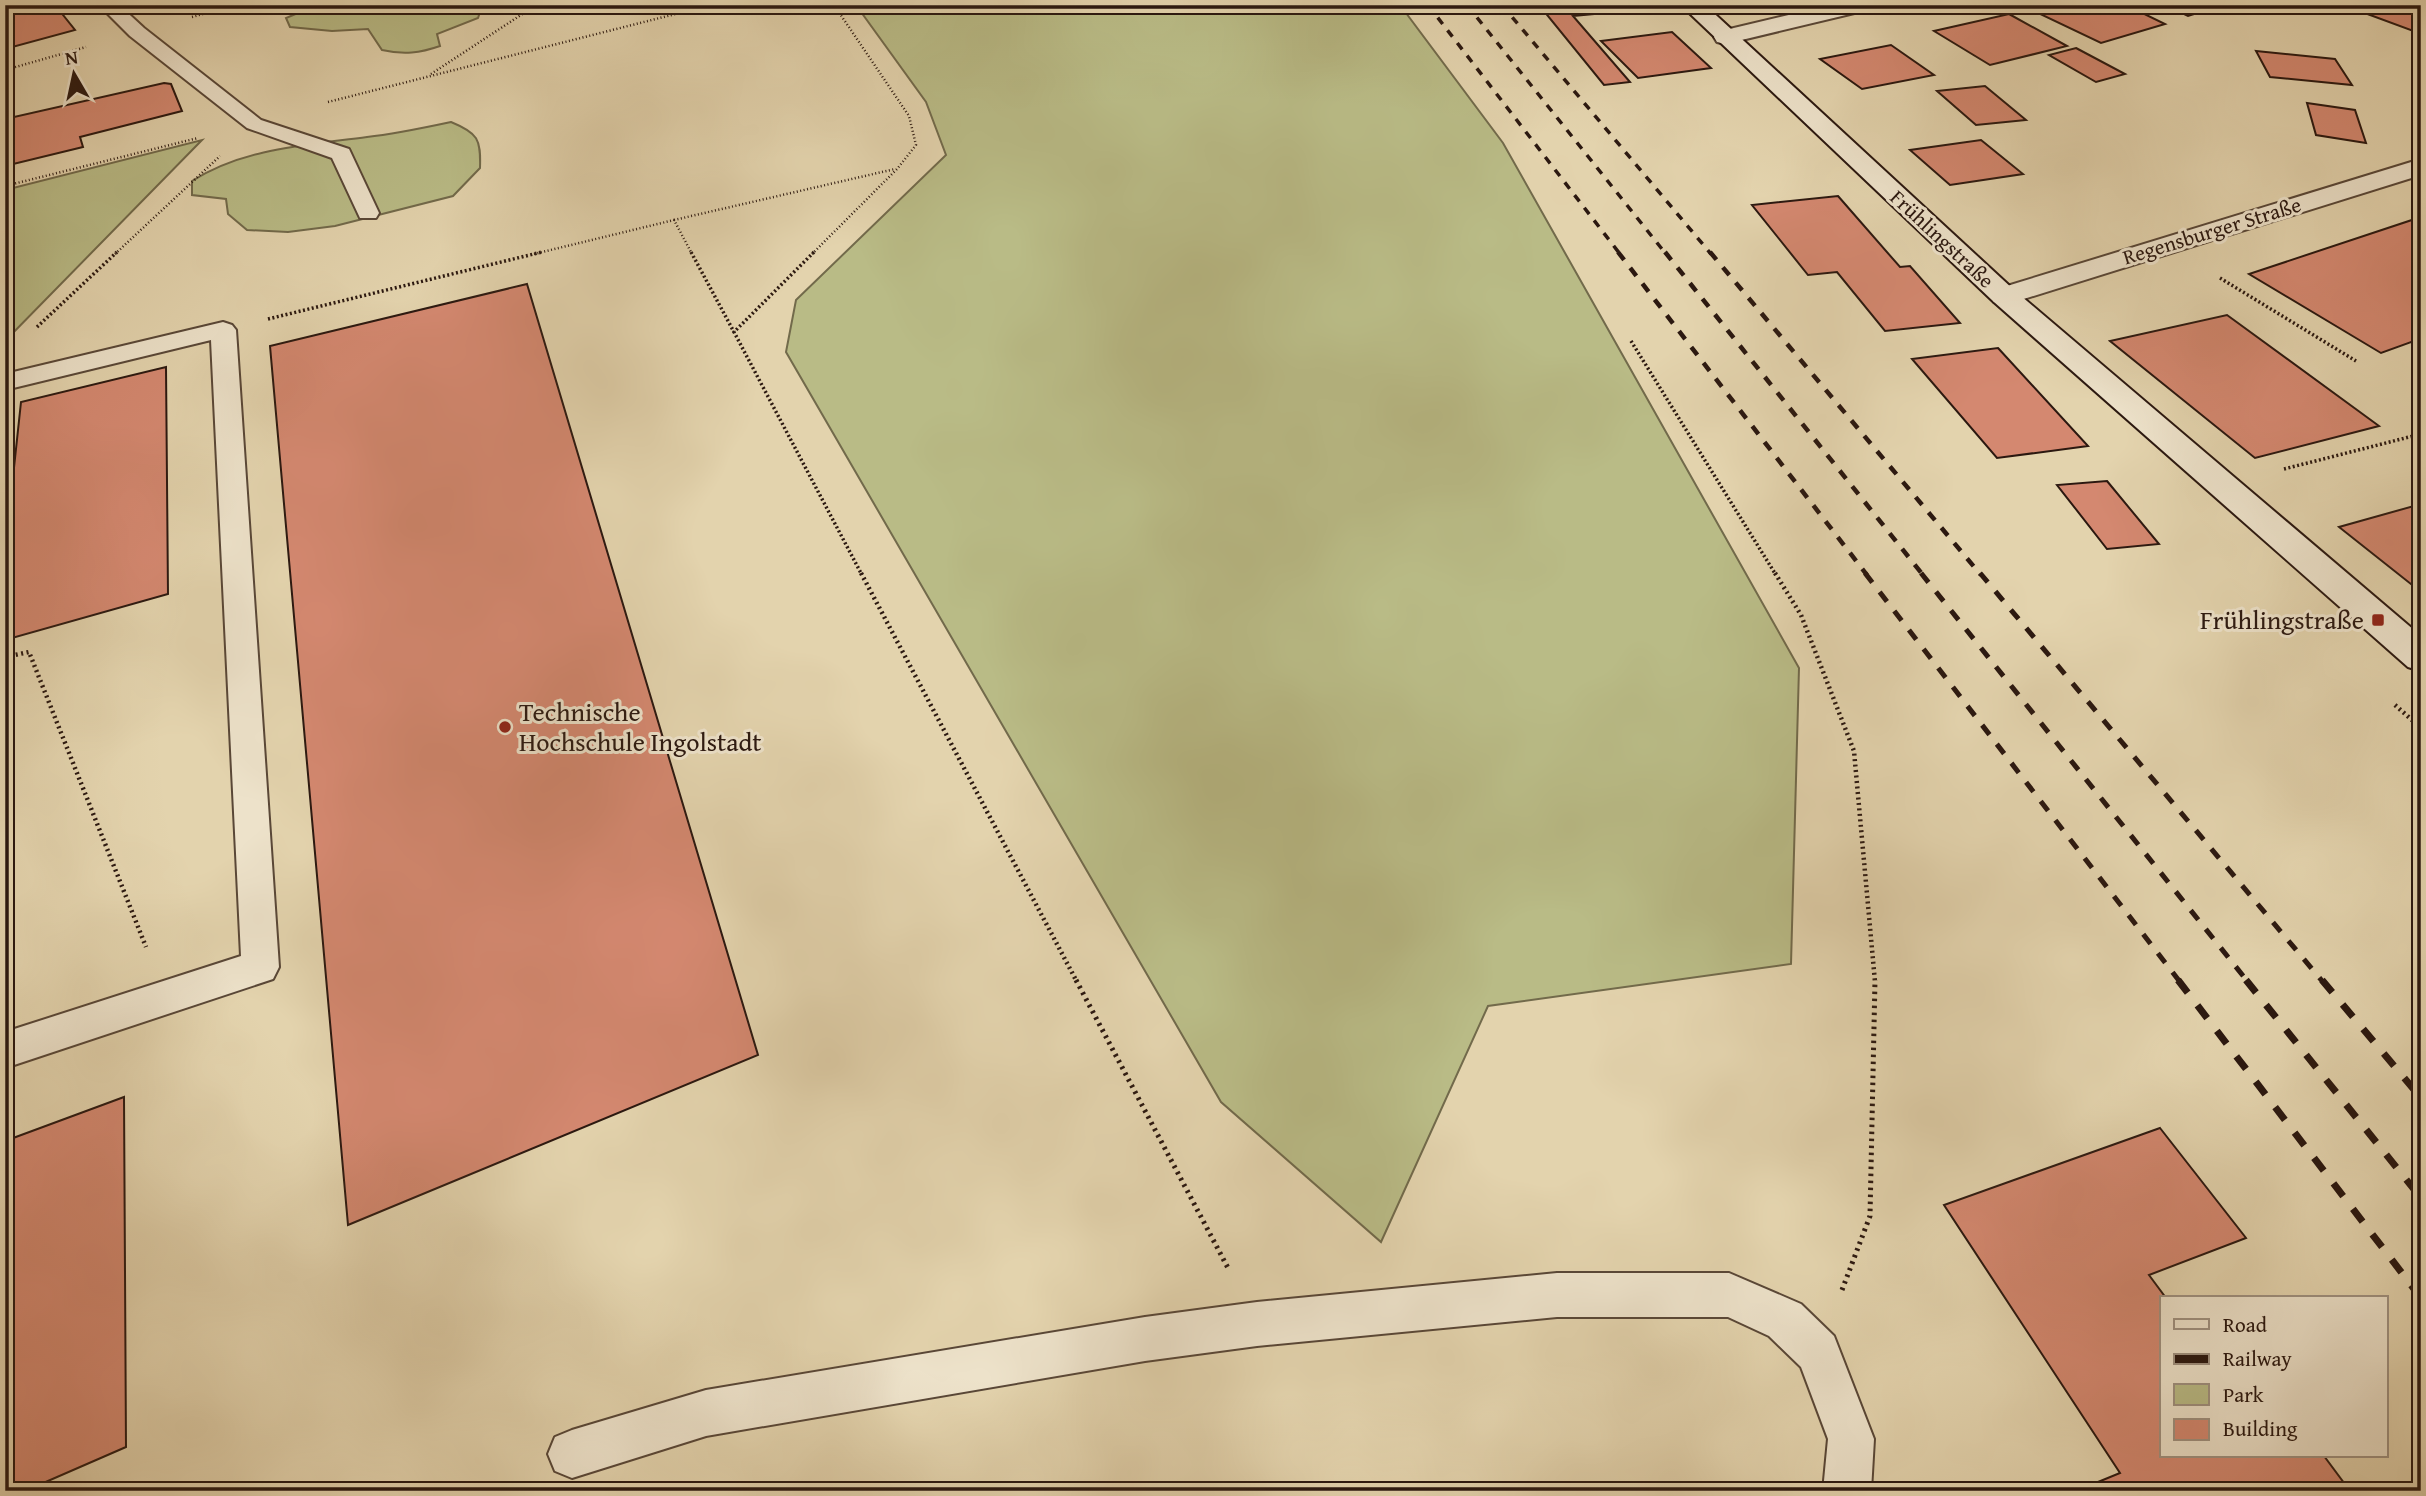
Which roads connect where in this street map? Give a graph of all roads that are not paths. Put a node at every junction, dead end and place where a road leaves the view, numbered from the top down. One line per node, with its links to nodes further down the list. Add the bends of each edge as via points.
1 (108, 5): 6 (lane, via 254,124 341,154)
2 (1692, 5): 4 (street, Frühlingstraße)
3 (1859, 5): 4 (street)
4 (1724, 37): 7 (street, Frühlingstraße)
5 (2421, 167): 7 (street, Regensburger Straße)
6 (368, 214)
7 (2004, 296): 9 (street, Frühlingstraße)
8 (5, 382): 10 (lane, via 223,330 260,967)
9 (2421, 657)
10 (5, 1050)
11 (572, 1454): 12 (lane, via 706,1413 1146,1339 1557,1294 1728,1295 1785,1320 1818,1352 1851,1439)
12 (1847, 1491)

